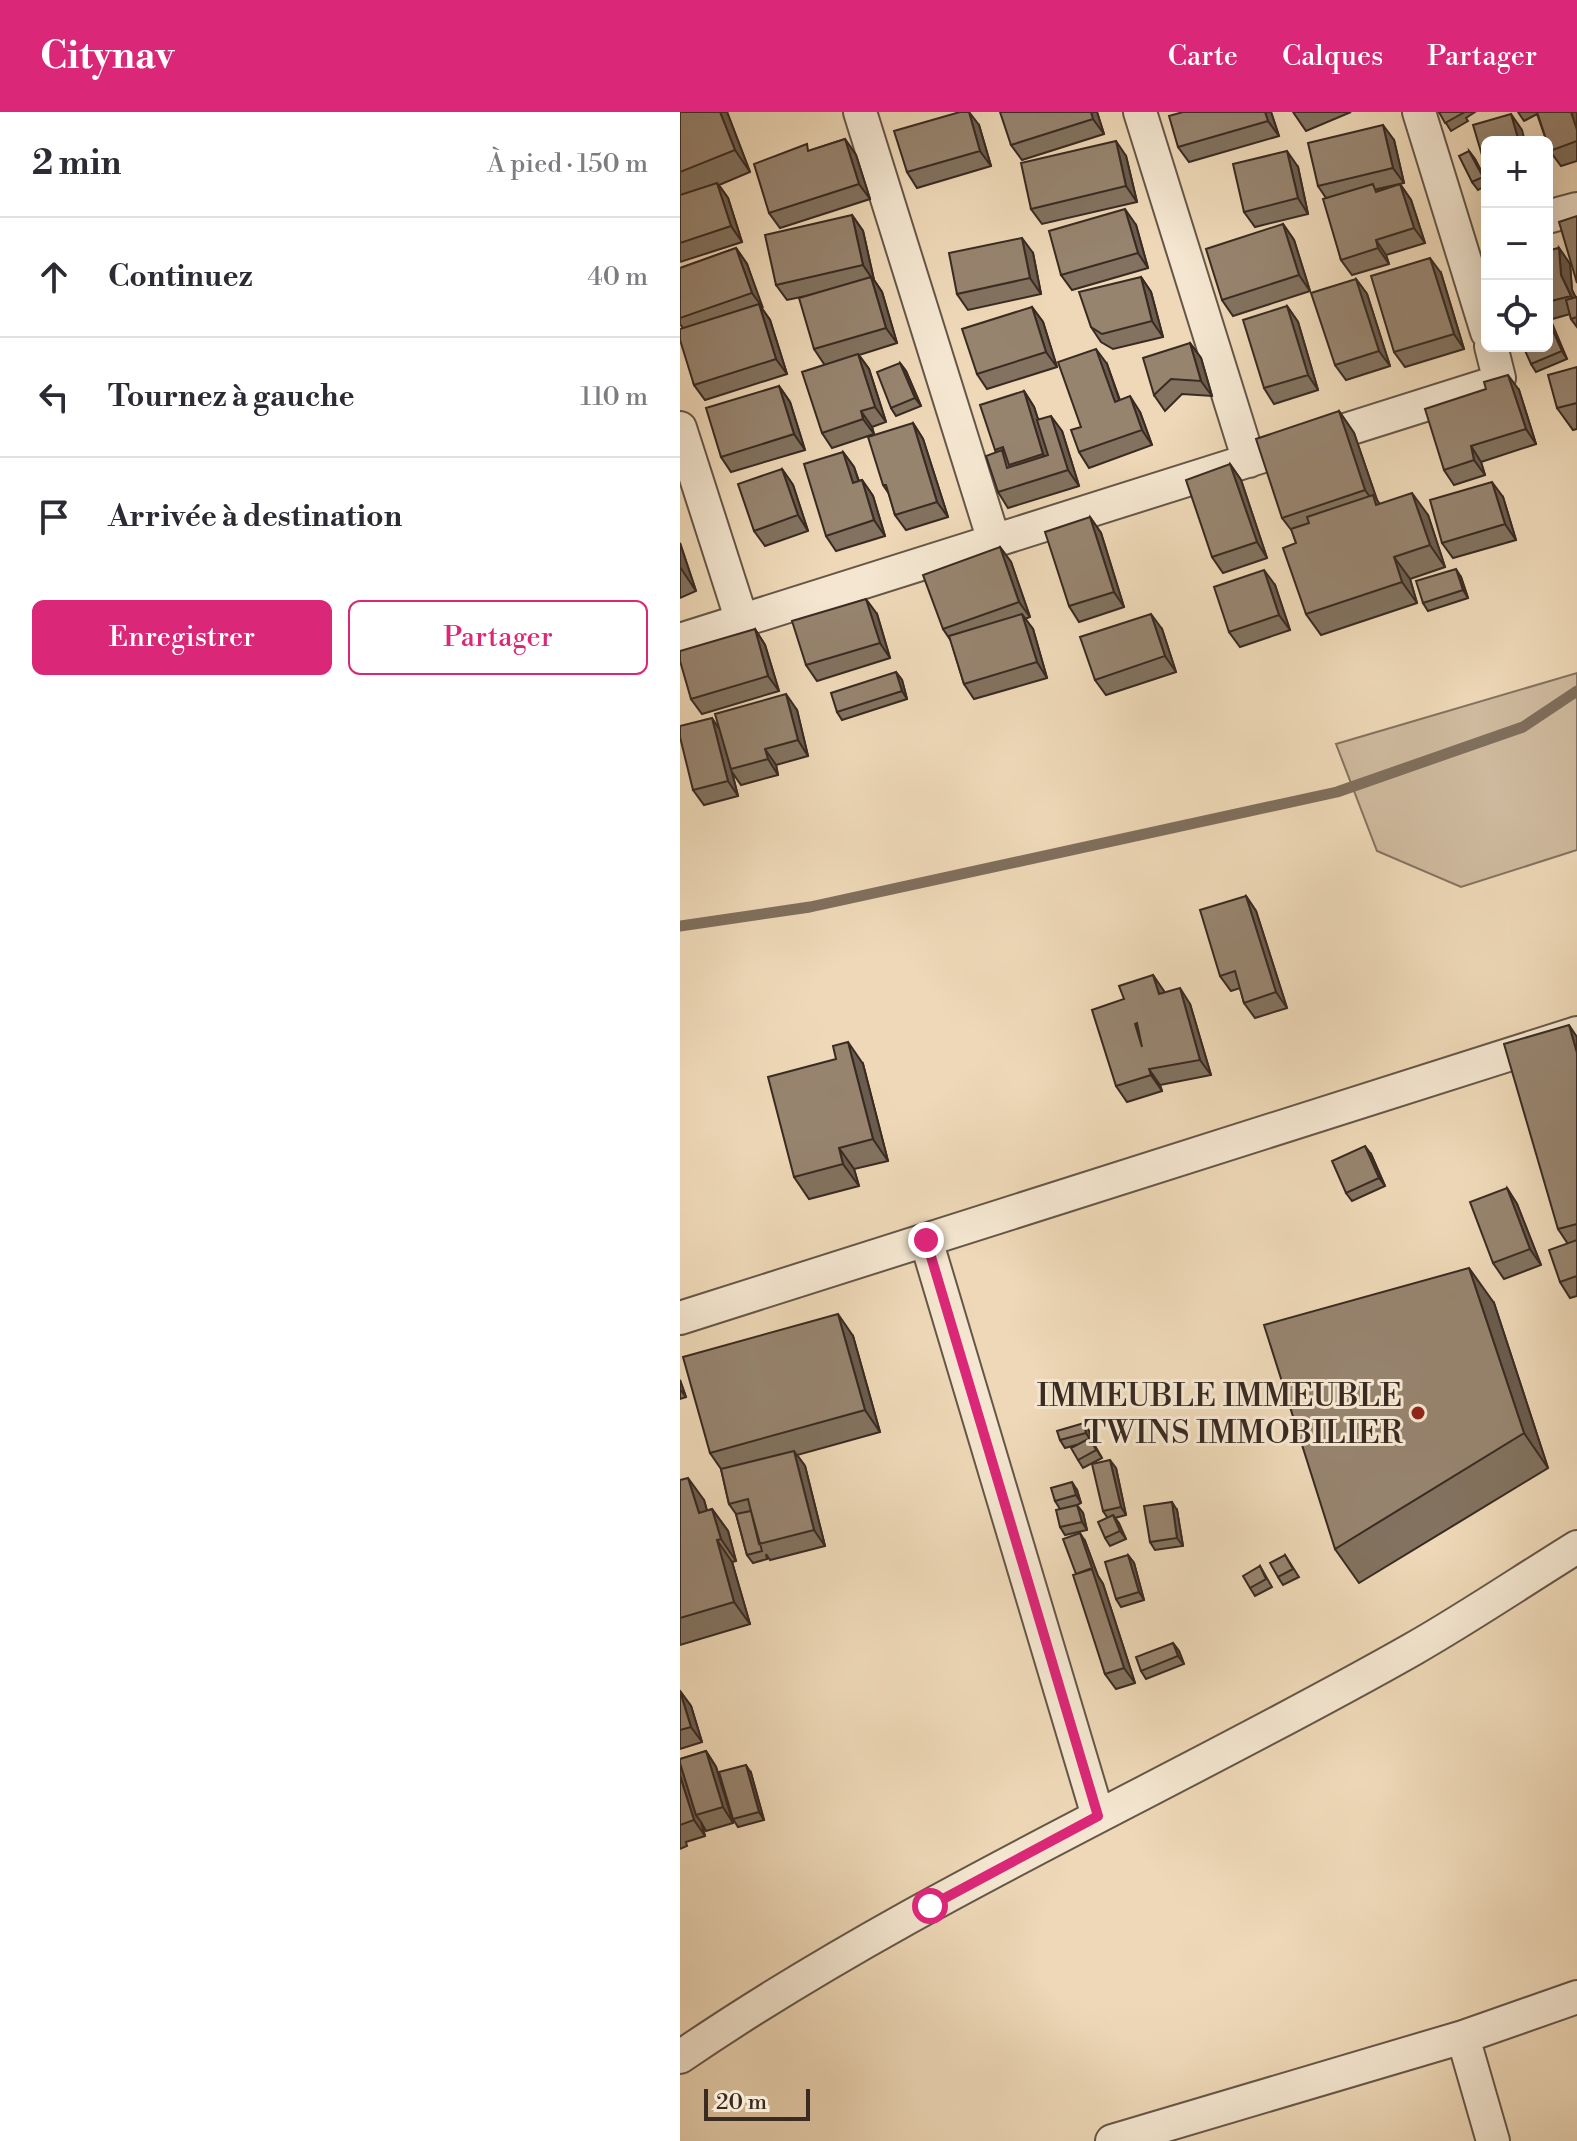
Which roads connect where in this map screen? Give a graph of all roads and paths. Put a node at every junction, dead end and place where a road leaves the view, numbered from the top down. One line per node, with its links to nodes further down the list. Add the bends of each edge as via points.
1 (860, 112): 11 (street)
2 (1140, 112): 10 (street)
3 (1419, 112): 6 (street)
4 (1577, 209): 5 (street)
5 (1553, 215)
6 (1473, 239): 7 (street)
7 (1481, 292)
8 (1492, 352): 10 (street, via 1499,378 1491,384)
9 (680, 428): 12 (street)
10 (1249, 461): 11 (street)
11 (994, 541): 12 (street)
12 (742, 621): 13 (street)
13 (680, 640)
14 (1577, 1033): 15 (street)
15 (926, 1240): 16 (street); 18 (street)
16 (680, 1318)
17 (1577, 1547): 18 (street, via 1413,1649)
18 (1098, 1816): 21 (street, via 756,2005)
19 (1577, 1997): 20 (street)
20 (1463, 2037): 22 (street); 23 (street)
21 (680, 2057)
22 (1112, 2141)
23 (1493, 2141)

